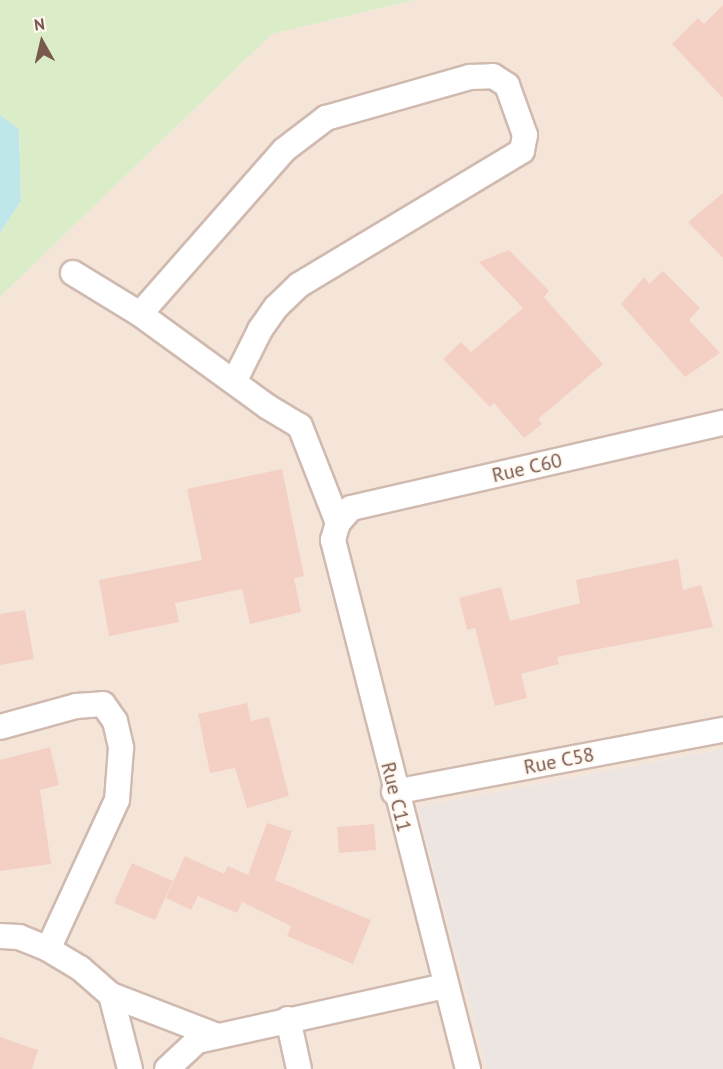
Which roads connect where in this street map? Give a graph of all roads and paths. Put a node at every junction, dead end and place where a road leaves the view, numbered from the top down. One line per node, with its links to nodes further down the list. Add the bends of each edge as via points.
1 (73, 273): 2 (street)
2 (141, 314): 3 (street); 3 (street, via 284,150 326,118 470,77 493,76 507,85 525,135 522,152 299,285 260,330)
3 (235, 380): 5 (street, via 300,426)
4 (723, 423): 5 (street, Rue C60, via 351,508)
5 (338, 523): 8 (street, Rue C11, via 333,540)
6 (0, 727): 10 (street, via 76,706 103,704 115,722 121,748 117,800)
7 (723, 730): 8 (street, Rue C58)
8 (394, 792): 11 (street, Rue C11)
9 (0, 936): 10 (street, via 19,937)
10 (48, 949): 12 (street, via 80,968)
11 (445, 986): 13 (street); 18 (street, Rue C11)
12 (111, 994): 14 (street); 15 (street)
13 (288, 1019): 14 (street); 17 (street)
14 (217, 1036): 16 (street, via 197,1041)
15 (130, 1069)
16 (166, 1069)
17 (299, 1069)
18 (468, 1069)

